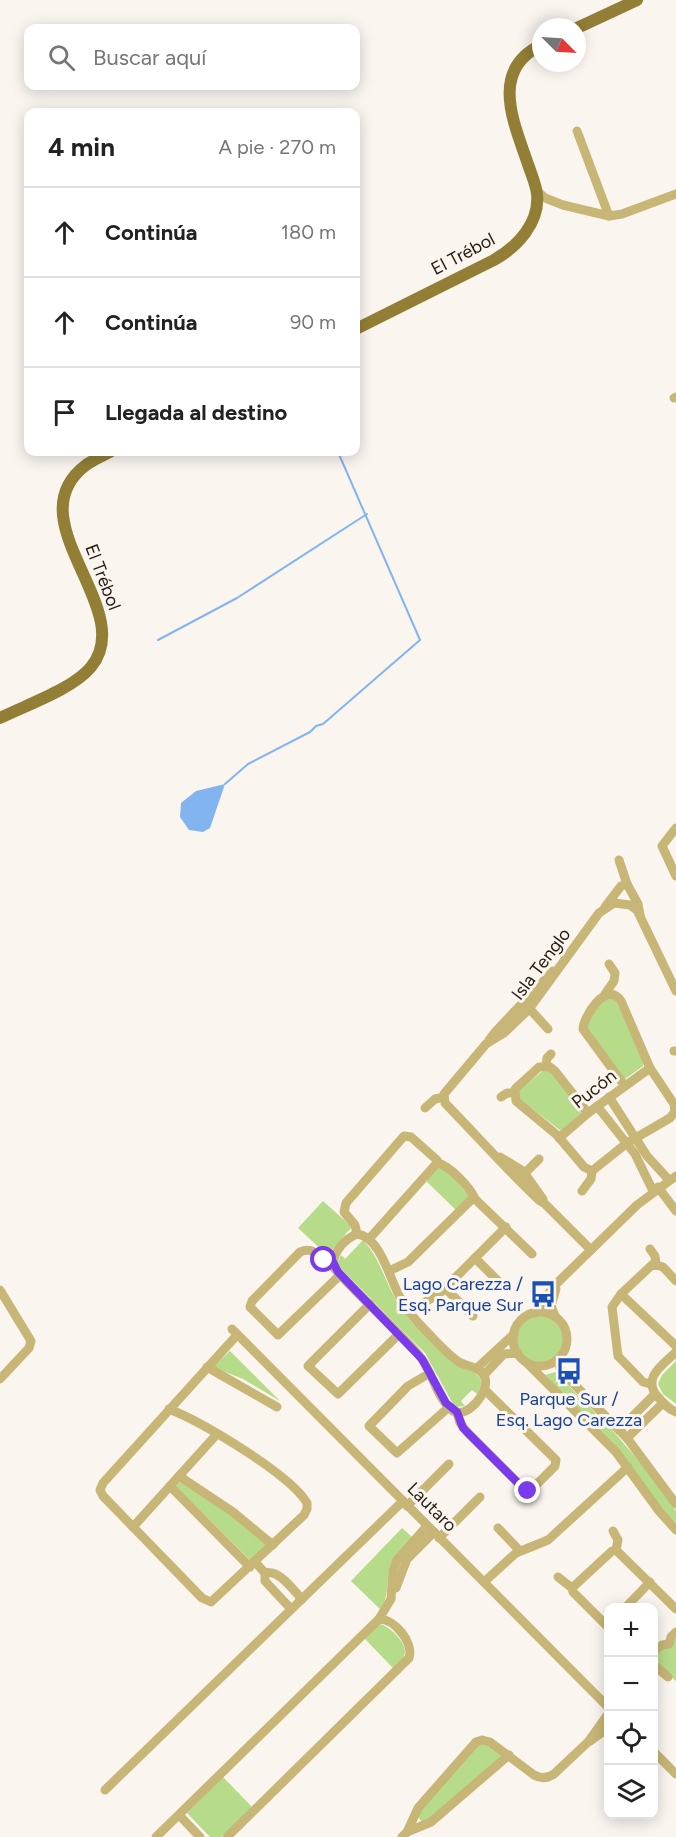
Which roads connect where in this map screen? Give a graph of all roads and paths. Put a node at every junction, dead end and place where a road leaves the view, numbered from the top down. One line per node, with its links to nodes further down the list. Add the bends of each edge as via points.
1 (637, 0): 2 (main road)
2 (586, 24)
3 (532, 51): 5 (main road, El Trébol, via 518,64 508,93)
4 (578, 131): 7 (street)
5 (537, 191): 7 (street, via 563,205); 8 (main road, El Trébol, via 531,220 513,248)
6 (676, 194): 7 (street)
7 (609, 216)
8 (360, 327)
9 (103, 456): 10 (main road, El Trébol, via 79,471 63,504 65,529 101,621 98,656 72,683)
10 (0, 718)
11 (676, 828): 13 (street, via 662,846)
12 (619, 860): 14 (street)
13 (676, 876)
14 (627, 884): 15 (street, Isla Tenglo); 16 (street)
15 (603, 909): 16 (street, via 623,903); 22 (street, Isla Tenglo, via 542,994)
16 (640, 915): 19 (street)
17 (609, 964): 18 (street)
18 (614, 981): 20 (street); 21 (street)
19 (676, 991)
20 (605, 994): 21 (street); 27 (street, via 580,1032)
21 (619, 997): 26 (street)
22 (526, 1006): 23 (street); 31 (street, Isla Tenglo, via 496,1031 445,1092)
23 (548, 1029)
24 (551, 1054): 25 (street)
25 (546, 1066): 28 (street, via 539,1067); 35 (street, via 555,1071)
26 (650, 1068): 27 (street, Pucón); 34 (street)
27 (624, 1085): 30 (street, Pucón)
28 (514, 1093): 29 (street); 36 (street, via 516,1101)
29 (501, 1097)
30 (609, 1097): 32 (street, Pucón); 37 (street)
31 (444, 1100): 33 (street, via 435,1099); 41 (street)
32 (597, 1106): 35 (street, Pucón); 37 (street)
33 (425, 1108)
34 (676, 1112): 37 (street)
35 (588, 1113): 36 (street, Pucón)
36 (559, 1138): 40 (street)
37 (631, 1140): 40 (street); 42 (street); 43 (street)
38 (539, 1159): 41 (street)
39 (437, 1163): 45 (street, via 444,1164 472,1191); 48 (street, via 408,1135 404,1136 346,1203 344,1212); 49 (street)
40 (592, 1171): 44 (street)
41 (522, 1177): 51 (street)
42 (672, 1178): 43 (street)
43 (656, 1189): 46 (street); 51 (street)
44 (582, 1191)
45 (475, 1199): 47 (street); 56 (street, via 408,1262)
46 (676, 1211)
47 (506, 1227): 52 (street); 53 (street)
48 (357, 1234): 49 (street); 54 (street, via 335,1254)
49 (369, 1239): 56 (street)
50 (650, 1249): 55 (street)
51 (591, 1250): 59 (street)
52 (532, 1254)
53 (475, 1258): 60 (street); 61 (street)
54 (333, 1262): 57 (street); 57 (street, via 308,1249 300,1252 250,1307 278,1335)
55 (656, 1264): 58 (street); 63 (street)
56 (389, 1271): 65 (street)
57 (340, 1275): 64 (street)
58 (676, 1281)
59 (560, 1282): 66 (street); 68 (street, via 551,1306)
60 (502, 1285)
61 (445, 1288): 65 (street); 67 (street)
62 (0, 1290): 79 (street, via 31,1343)
63 (621, 1294): 71 (street); 80 (street, via 612,1307 617,1353 643,1382)
64 (370, 1304): 69 (street); 69 (street, via 308,1366 338,1394)
65 (409, 1312): 77 (street, via 454,1358)
66 (535, 1312): 68 (street); 70 (street, via 522,1319)
67 (473, 1316)
68 (555, 1316): 74 (street, via 567,1336 565,1349)
69 (399, 1334): 78 (street)
70 (514, 1334): 73 (street); 77 (street)
71 (676, 1346)
72 (676, 1352): 80 (street, via 654,1374)
73 (518, 1353): 75 (street); 77 (street, via 504,1354)
74 (557, 1360): 75 (street, via 541,1366); 88 (street, via 565,1376)
75 (525, 1361): 92 (street)
76 (207, 1367): 84 (street); 85 (street); 96 (street, Lautaro, via 234,1332)
77 (480, 1372): 81 (street)
78 (430, 1373): 86 (street); 86 (street, via 408,1386 369,1426 397,1453)
79 (0, 1379)
80 (651, 1384): 82 (street)
81 (485, 1390): 86 (street, via 470,1408 462,1412); 86 (street, via 555,1460 555,1466 528,1491 463,1428)
82 (655, 1394): 83 (street); 88 (street)
83 (663, 1403): 87 (street); 90 (street)
84 (277, 1407)
85 (169, 1409): 89 (street); 98 (street, via 101,1487 103,1496)
86 (453, 1409)
87 (676, 1412)
88 (619, 1430): 90 (street)
89 (217, 1434): 93 (street); 103 (street, via 267,1467 307,1503 305,1513)
90 (627, 1438): 97 (street)
91 (448, 1464): 96 (street)
92 (628, 1467): 100 (street); 105 (street, via 545,1542)
93 (179, 1476): 94 (street); 103 (street)
94 (170, 1486): 98 (street); 106 (street)
95 (480, 1497): 102 (street)
96 (405, 1503): 102 (street, Lautaro); 112 (street)
97 (676, 1503)
98 (133, 1527): 106 (street, via 209,1602)
99 (498, 1528): 105 (street)
100 (676, 1530)
101 (613, 1531): 104 (street, via 618,1540)
102 (433, 1532): 109 (street, Lautaro); 116 (street, via 397,1560 391,1599); 118 (street, via 404,1564)
103 (273, 1545): 106 (street)
104 (616, 1550): 110 (street); 111 (street)
105 (520, 1551): 109 (street)
106 (252, 1565): 107 (street)
107 (265, 1573): 112 (street, via 277,1574); 114 (street, via 265,1581)
108 (558, 1577): 111 (street)
109 (484, 1582): 123 (street, Lautaro)
110 (650, 1582): 113 (street); 115 (street)
111 (572, 1588): 117 (street)
112 (302, 1599): 114 (street)
113 (630, 1603)
114 (291, 1609): 130 (street)
115 (676, 1609)
116 (379, 1619): 118 (street); 131 (street)
117 (604, 1622)
118 (391, 1623): 137 (street, via 410,1644 409,1658)
119 (676, 1632): 120 (street, via 669,1644)
120 (658, 1648)
121 (658, 1668): 122 (street)
122 (668, 1677)
123 (604, 1702)
124 (604, 1721): 126 (street)
125 (604, 1731): 126 (street)
126 (588, 1742): 127 (street, via 548,1777 537,1777)
127 (509, 1755): 132 (street, via 490,1742 476,1742); 133 (street)
128 (658, 1756): 129 (street)
129 (676, 1774)
130 (105, 1790)
131 (179, 1815): 135 (street); 136 (street)
132 (414, 1815): 133 (street); 134 (street)
133 (424, 1825): 134 (street)
134 (404, 1835)
135 (156, 1837)
136 (200, 1837)
137 (226, 1837)

